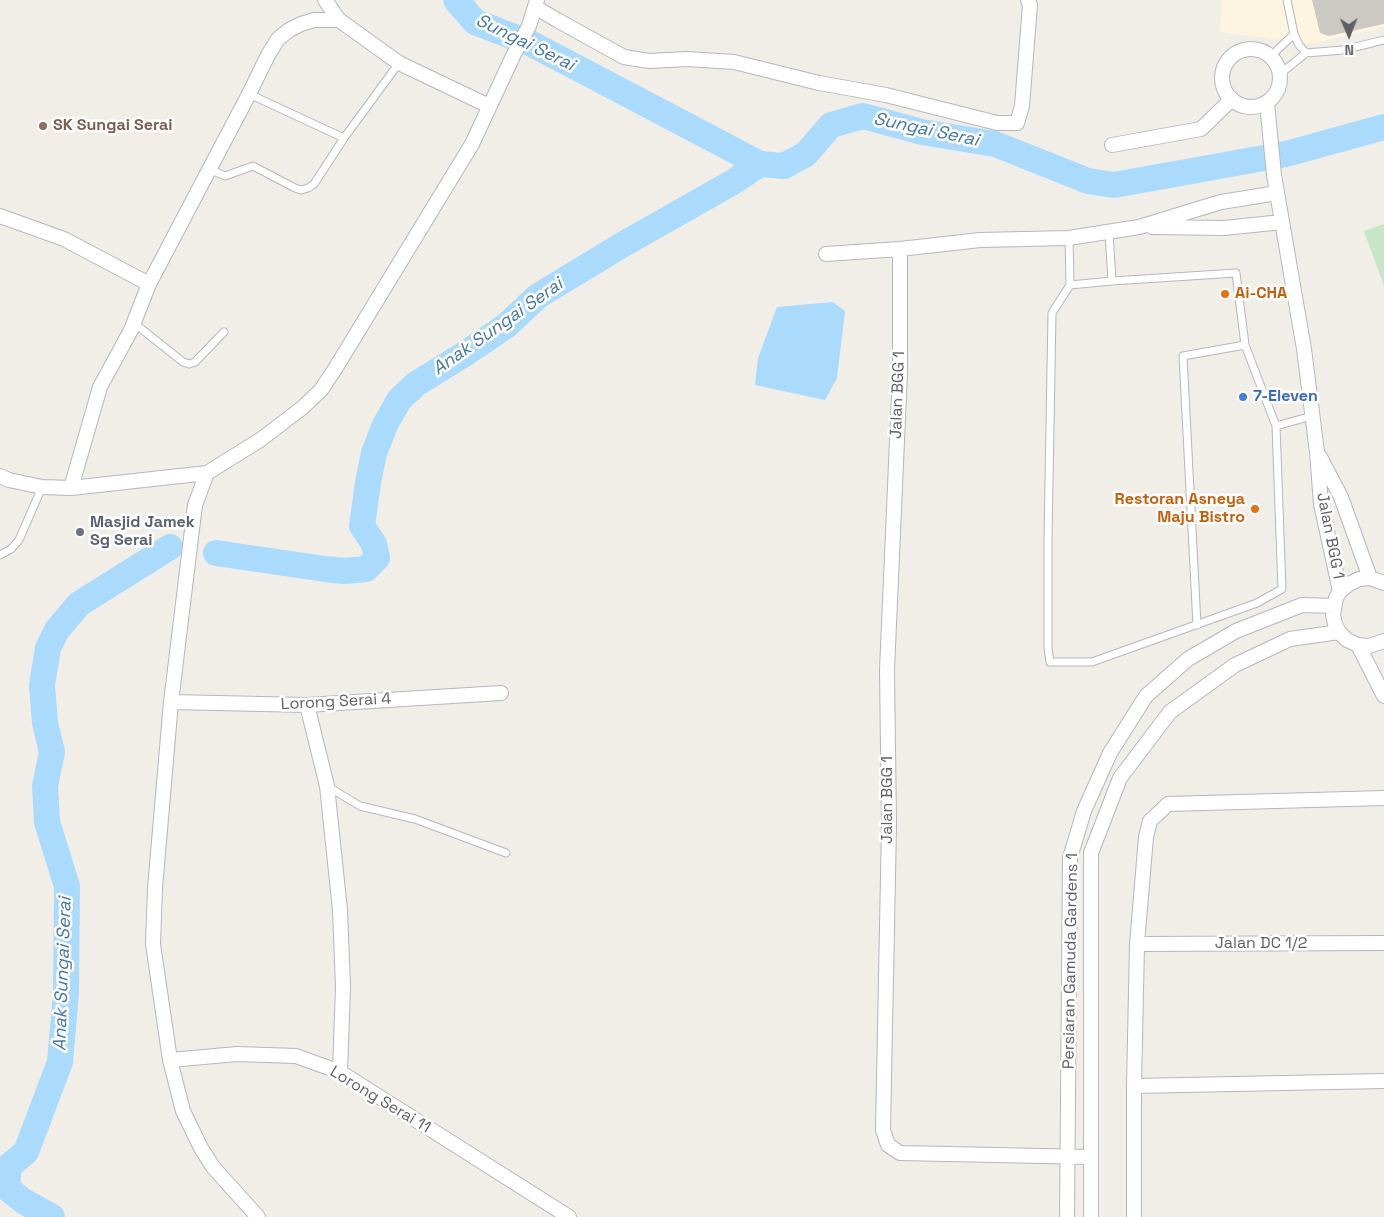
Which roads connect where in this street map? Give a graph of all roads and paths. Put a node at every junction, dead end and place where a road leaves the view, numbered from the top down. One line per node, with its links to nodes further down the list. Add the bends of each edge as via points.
1 (325, 0): 5 (street)
2 (1028, 0): 4 (street, via 1022,106 1017,123 997,123 734,62 649,61 624,57 557,20)
3 (1287, 0): 6 (lane)
4 (536, 3): 15 (street, via 529,26)
5 (339, 20): 10 (street); 12 (street, via 314,20 289,30 278,39)
6 (1294, 34): 8 (lane); 9 (lane)
7 (1384, 40): 8 (lane, via 1343,50)
8 (1306, 53): 11 (lane)
9 (1270, 56): 11 (street); 13 (street, via 1260,50 1247,50 1230,59 1222,77)
10 (399, 63): 15 (street); 16 (lane)
11 (1280, 74): 14 (street, via 1277,91)
12 (249, 94): 16 (lane); 18 (street)
13 (1232, 99): 14 (street, via 1245,106); 17 (street, via 1202,129)
14 (1267, 103): 19 (street, Jalan BGG 1)
15 (489, 106): 36 (street, via 455,173 321,390 260,440)
16 (344, 138): 18 (lane, via 314,184 301,190 253,166 225,176)
17 (1112, 146)
18 (209, 169): 28 (street)
19 (1277, 193): 21 (street, Jalan BGG 1); 22 (street, via 1221,202)
20 (0, 216): 28 (street, via 64,239)
21 (1282, 222): 22 (street, via 1224,228); 33 (street, Jalan BGG 1)
22 (1139, 227): 23 (street)
23 (1109, 233): 24 (street); 27 (lane)
24 (1069, 238): 25 (street, via 980,240); 29 (lane)
25 (900, 249): 26 (street); 62 (street, Jalan BGG 1, via 900,372 887,670 889,825 883,1130 888,1145 900,1153)
26 (826, 254)
27 (1112, 281): 29 (lane); 32 (lane, via 1236,273)
28 (149, 284): 30 (street)
29 (1070, 285): 45 (lane, via 1052,313 1048,539 1050,662 1092,662)
30 (134, 323): 31 (lane, via 190,364); 39 (street, via 100,387)
31 (224, 332)
32 (1245, 345): 34 (lane); 45 (lane, via 1182,356)
33 (1312, 416): 34 (lane); 35 (street, Jalan BGG 1)
34 (1276, 426): 45 (lane, via 1282,589 1257,603)
35 (1318, 452): 41 (street, Jalan BGG 1, via 1341,497); 43 (street, Jalan BGG 1, via 1320,504)
36 (207, 473): 39 (street); 51 (street, via 194,504)
37 (0, 476): 38 (street)
38 (42, 488): 39 (street); 40 (lane, via 19,540 11,550)
39 (71, 488)
40 (0, 555)
41 (1370, 578): 42 (street); 43 (street, via 1359,579)
42 (1384, 583)
43 (1340, 591): 44 (street)
44 (1334, 606): 46 (street, via 1335,624); 62 (street, Persiaran Gamuda Gardens 1, via 1302,605 1236,631 1188,659 1146,696 1110,753 1084,811 1070,858)
45 (1197, 625)
46 (1340, 632): 48 (street); 63 (street, Persiaran Gamuda Gardens 1, via 1290,639 1235,665 1170,712 1120,778 1091,854)
47 (1384, 641): 48 (street, via 1369,646)
48 (1358, 645): 50 (street)
49 (501, 693): 52 (street, Lorong Serai 4)
50 (1384, 696)
51 (171, 702): 52 (street, Lorong Serai 4); 58 (street, via 153,944)
52 (308, 705): 53 (street)
53 (328, 786): 55 (lane, via 360,806 415,819); 59 (street, via 340,910 343,987)
54 (1384, 798): 57 (street, via 1168,804 1150,821 1146,837)
55 (506, 853)
56 (1384, 943): 57 (street, Jalan DC 1/2)
57 (1138, 944): 61 (street)
58 (170, 1060): 59 (street, Lorong Serai 11, via 236,1054 296,1056); 64 (street, via 183,1111 201,1148 213,1167)
59 (340, 1072): 65 (street, Lorong Serai 11)
60 (1384, 1081): 61 (street)
61 (1134, 1086): 68 (street)
62 (1068, 1157): 63 (street, Jalan BGG 1); 66 (street, Persiaran Gamuda Gardens 1)
63 (1090, 1157): 67 (street, Persiaran Gamuda Gardens 1)
64 (258, 1217)
65 (569, 1217)
66 (1066, 1217)
67 (1091, 1217)
68 (1134, 1217)

